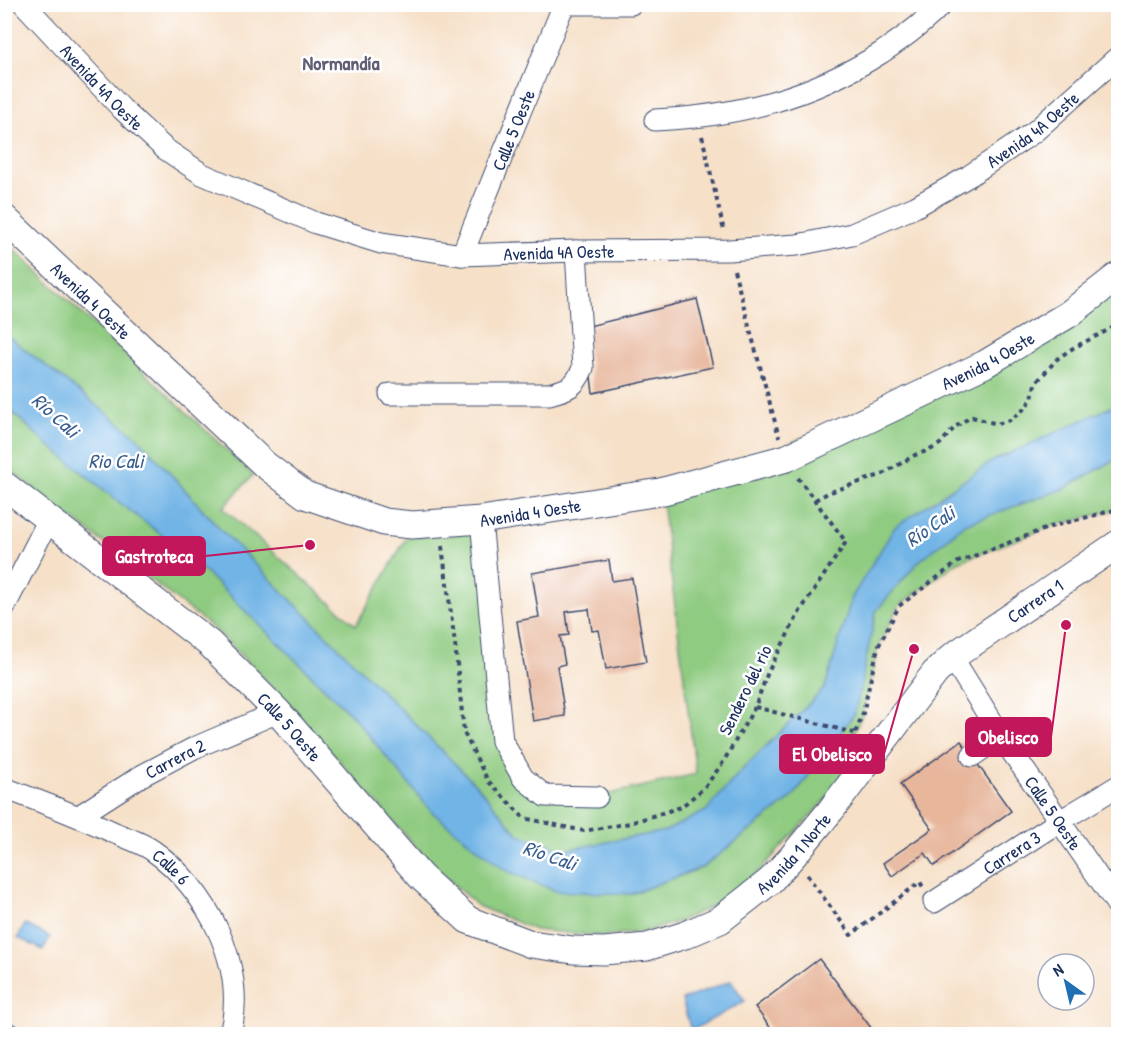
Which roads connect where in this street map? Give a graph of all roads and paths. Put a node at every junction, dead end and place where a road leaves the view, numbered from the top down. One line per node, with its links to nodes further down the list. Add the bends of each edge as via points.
1 (24, 4): 10 (street, Avenida 4A Oeste, via 122,109 165,149 202,174 316,223 381,243)
2 (631, 4): 4 (street)
3 (942, 4): 7 (street, via 901,40 858,68 813,90 770,104 698,118)
4 (564, 5): 10 (street, Calle 5 Oeste)
5 (1119, 40): 6 (street)
6 (1115, 59): 9 (street, Avenida 4A Oeste, via 1034,132 969,176 915,207 852,234 729,250)
7 (655, 120)
8 (4, 218): 21 (main road, Avenida 4 Oeste, via 264,464 304,495 384,522 412,525)
9 (576, 251): 10 (street, Avenida 4A Oeste); 14 (street, via 583,368 577,382 549,394)
10 (462, 255)
11 (1119, 276): 21 (main road, Avenida 4 Oeste, via 1069,314 985,364 787,458 660,492)
12 (1119, 325): 18 (path, via 1057,358 1035,384 1032,399 1010,420 997,424 972,417 930,450 883,474)
13 (759, 361): 15 (path)
14 (390, 394)
15 (782, 444)
16 (797, 476): 18 (path)
17 (4, 485): 20 (main road, Calle 5 Oeste)
18 (815, 500): 26 (path, Sendero del rio, via 846,542 799,613 768,672)
19 (1119, 509): 28 (path, via 1050,527 958,562 899,606 878,647 863,713)
20 (49, 519): 24 (street); 27 (main road, Calle 5 Oeste, via 210,644)
21 (481, 520): 34 (street, via 502,741 523,778 545,796)
22 (441, 536): 26 (path, Sendero del rio, via 464,733 488,781 524,818 584,831 630,823 681,807 704,788 722,764)
23 (1119, 544): 25 (main road, Carrera 1)
24 (4, 608)
25 (952, 657): 29 (street, Calle 5 Oeste); 41 (main road, Avenida 1 Norte, via 935,673 831,810 762,888 720,920 666,941 647,947)
26 (755, 707): 28 (path)
27 (278, 712): 35 (street, Carrera 2, via 194,748); 41 (main road, Calle 5 Oeste, via 421,877 468,920 531,944)
28 (854, 733): 30 (path)
29 (1001, 736): 31 (street); 36 (street, Calle 5 Oeste)
30 (851, 744)
31 (972, 756)
32 (1119, 786): 36 (street, Carrera 3)
33 (4, 788): 35 (street, Calle 6)
34 (597, 797)
35 (78, 816): 44 (street, Calle 6, via 151,849 179,872 203,903 223,944 233,977)
36 (1060, 820): 39 (street, Carrera 3); 40 (street, Calle 5 Oeste)
37 (801, 867): 38 (path, via 851,935)
38 (920, 882)
39 (933, 902)
40 (1119, 906)
41 (573, 950)
42 (4, 1034): 43 (street)
43 (9, 1035)
44 (230, 1035)

